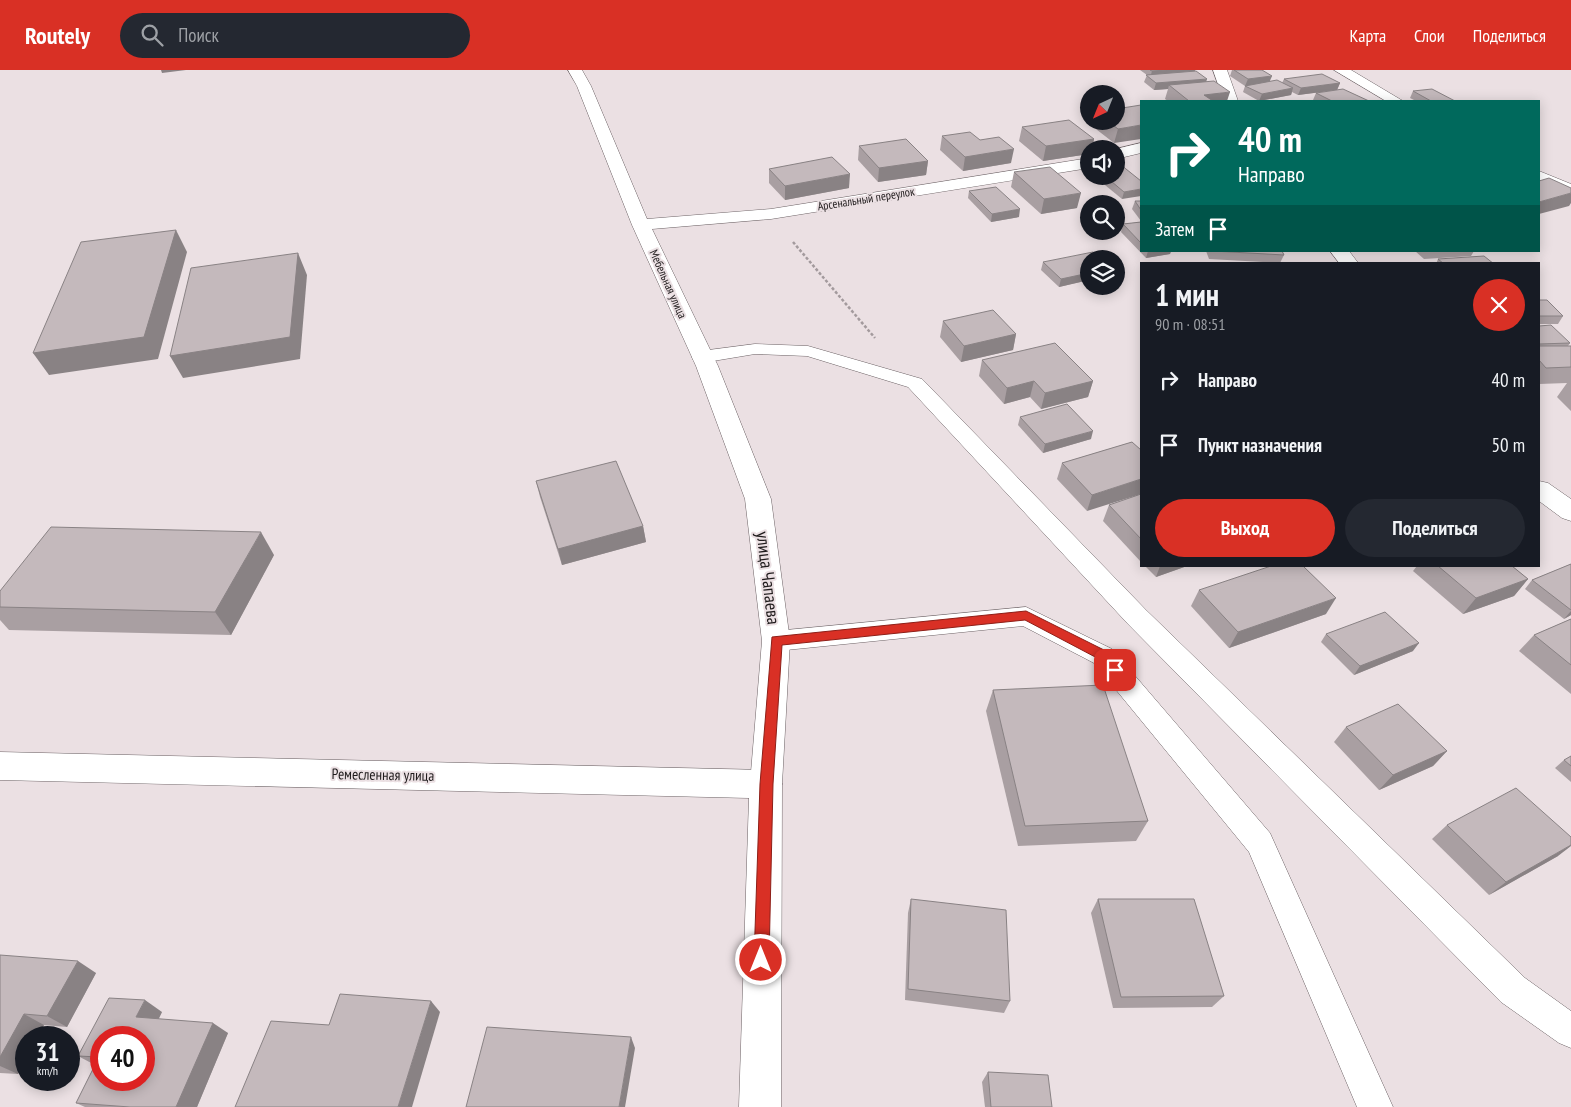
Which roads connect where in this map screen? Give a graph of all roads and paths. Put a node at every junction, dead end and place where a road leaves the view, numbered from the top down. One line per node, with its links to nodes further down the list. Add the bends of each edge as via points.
1 (575, 70): 12 (street, Мебельная улица)
2 (1220, 70): 4 (street)
3 (1341, 70): 5 (street)
4 (1231, 100)
5 (1394, 100)
6 (1140, 148): 7 (street)
7 (1125, 152)
8 (1080, 164): 11 (street, Арсенальный переулок)
9 (1540, 176): 10 (street)
10 (1571, 190)
11 (771, 214): 12 (street, Арсенальный переулок); 16 (path)
12 (641, 225): 15 (street, Мебельная улица)
13 (1340, 252): 14 (street)
14 (1348, 262)
15 (701, 357): 16 (lane, via 755,349 808,351); 18 (street, Мебельная улица)
16 (915, 383): 23 (lane, via 1144,624 1513,990)
17 (1540, 489): 19 (street)
18 (758, 499): 20 (street, улица Чапаева)
19 (1571, 512)
20 (776, 641): 22 (street, улица Чапаева); 25 (lane, via 1026,616 1103,656 1260,843)
21 (0, 766): 22 (street, Ремесленная улица)
22 (766, 784): 24 (street, улица Чапаева)
23 (1571, 1031)
24 (760, 1107)
25 (1375, 1107)

